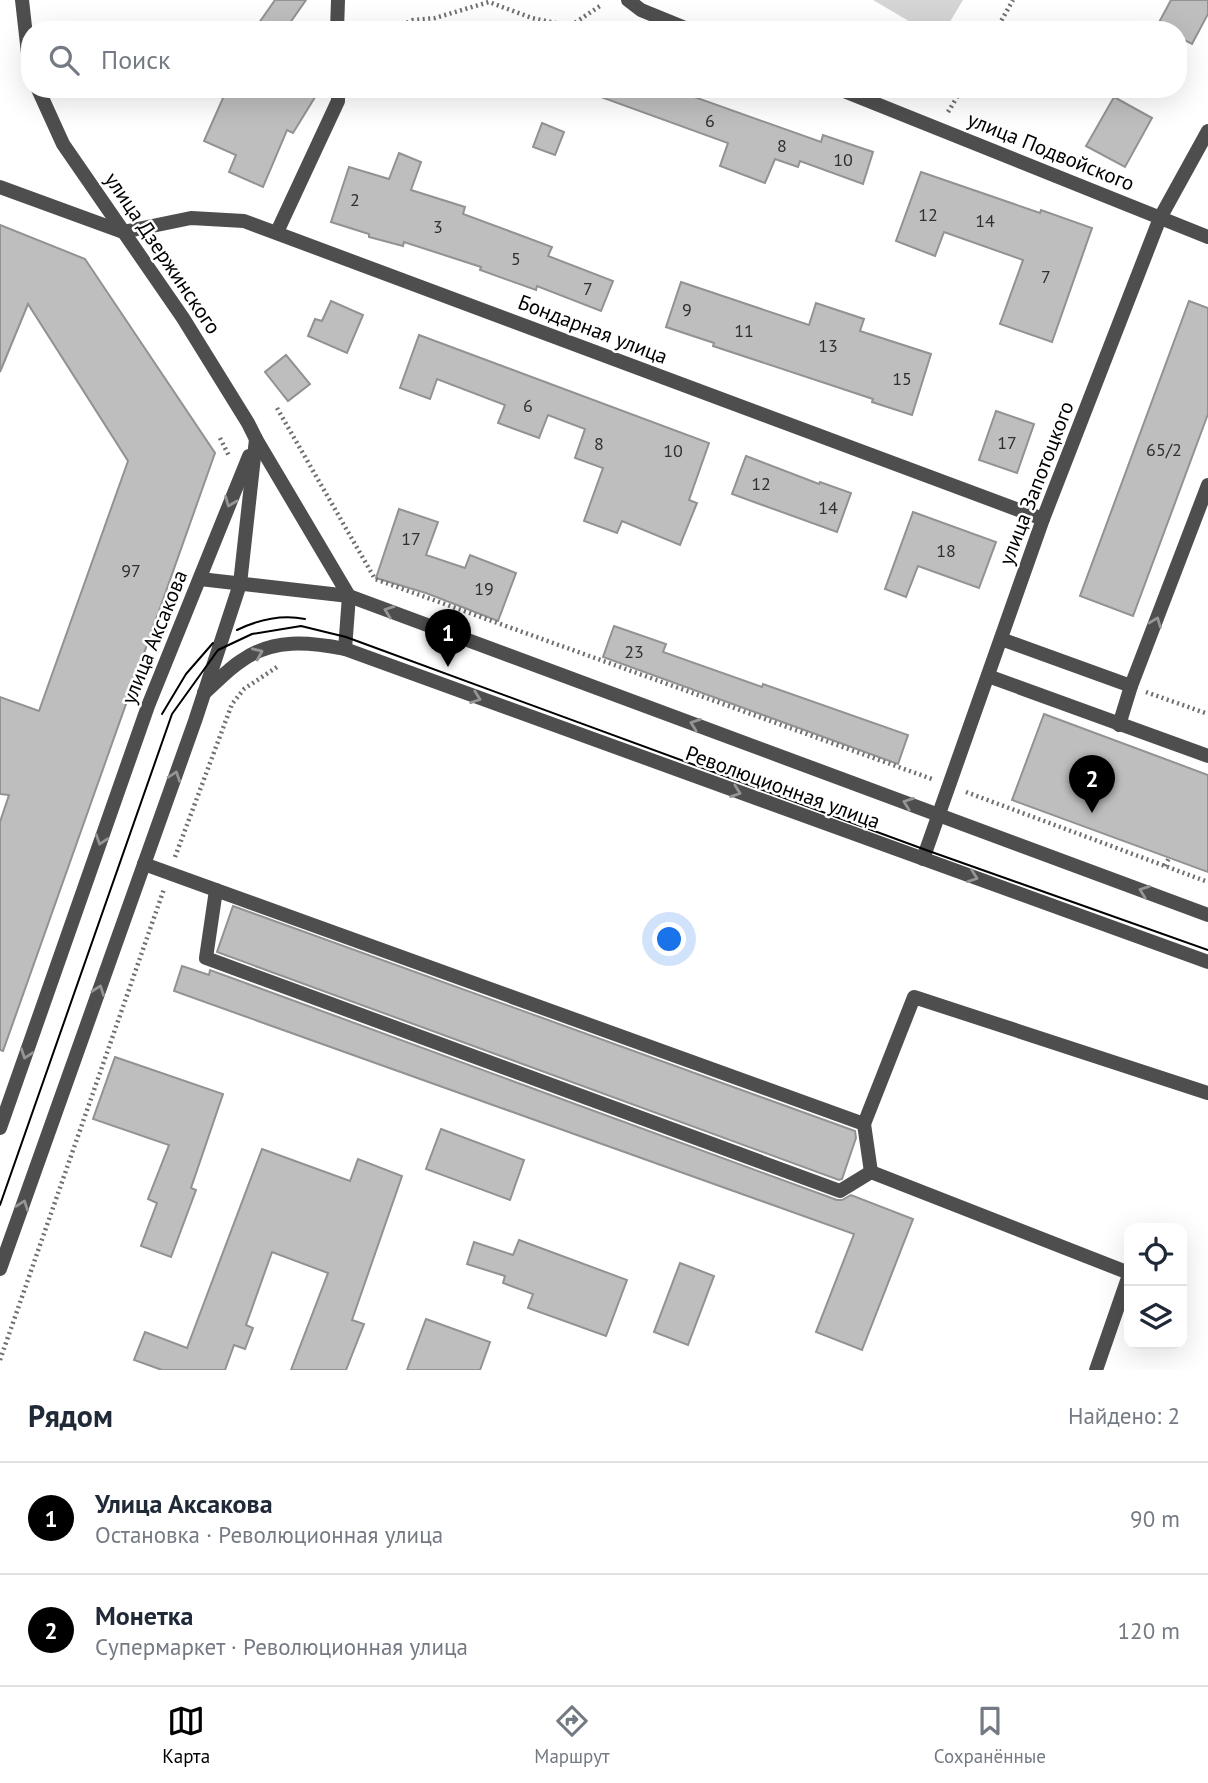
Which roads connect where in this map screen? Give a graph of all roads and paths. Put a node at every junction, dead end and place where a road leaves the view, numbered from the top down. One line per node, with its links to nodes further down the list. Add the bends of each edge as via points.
1 (22, 0): 6 (street)
2 (338, 0): 7 (street)
3 (628, 0): 11 (street)
4 (1013, 0): 12 (path)
5 (600, 6): 10 (path)
6 (24, 21)
7 (337, 21)
8 (411, 21): 9 (path, via 489,2)
9 (546, 21)
10 (578, 21)
11 (668, 21)
12 (1001, 21)
13 (42, 98): 21 (street, улица Дзержинского, via 63,144)
14 (338, 98): 22 (street)
15 (861, 98): 20 (street, улица Подвойского)
16 (957, 98): 17 (path)
17 (948, 112)
18 (1208, 131): 20 (street, улица Запотоцкого)
19 (0, 187): 21 (street)
20 (1160, 218): 23 (street, улица Подвойского); 27 (street, улица Запотоцкого)
21 (123, 232): 22 (street, Бондарная улица, via 191,218 244,220); 25 (street, улица Дзержинского, via 183,318)
22 (277, 232): 27 (street, Бондарная улица)
23 (1208, 237)
24 (277, 408): 40 (path, via 375,579)
25 (256, 439): 28 (street, улица Аксакова, one-way to 28); 29 (street); 30 (street)
26 (1208, 485): 35 (street, one-way to 26)
27 (1043, 519): 31 (street, улица Запотоцкого)
28 (200, 579): 29 (street, Революционная улица); 53 (street, улица Аксакова, one-way to 53, via 148,706)
29 (240, 584): 30 (street, Революционная улица); 36 (street)
30 (349, 596): 32 (street); 41 (street, Революционная улица, one-way to 30)
31 (1001, 639): 34 (street, улица Запотоцкого); 35 (street)
32 (345, 649): 36 (street, Революционная улица, one-way to 32, via 242,660 278,644 312,642); 43 (street, Революционная улица, one-way to 43)
33 (288, 662): 46 (path, via 244,689 232,704)
34 (988, 676): 38 (street); 40 (street, улица Запотоцкого)
35 (1131, 686): 37 (path); 38 (street)
36 (204, 693): 44 (street, one-way to 36)
37 (1208, 714)
38 (1119, 724): 39 (street)
39 (1208, 756)
40 (949, 785): 41 (street, улица Запотоцкого); 45 (path)
41 (939, 814): 43 (street, улица Запотоцкого); 49 (street, Революционная улица, one-way to 41)
42 (1169, 858): 45 (path)
43 (923, 859): 50 (street, Революционная улица, one-way to 50)
44 (144, 864): 46 (street); 55 (street, one-way to 44)
45 (1165, 866): 47 (path)
46 (169, 874): 48 (street); 58 (path)
47 (1208, 882)
48 (216, 890): 52 (street); 54 (street, via 206,958 840,1191)
49 (1208, 915)
50 (1208, 962)
51 (1208, 1093): 52 (street, via 914,997)
52 (864, 1124): 54 (street)
53 (0, 1128)
54 (871, 1172): 56 (street)
55 (0, 1269)
56 (1124, 1272)
57 (1125, 1286): 59 (street)
58 (0, 1360)
59 (1096, 1370)

